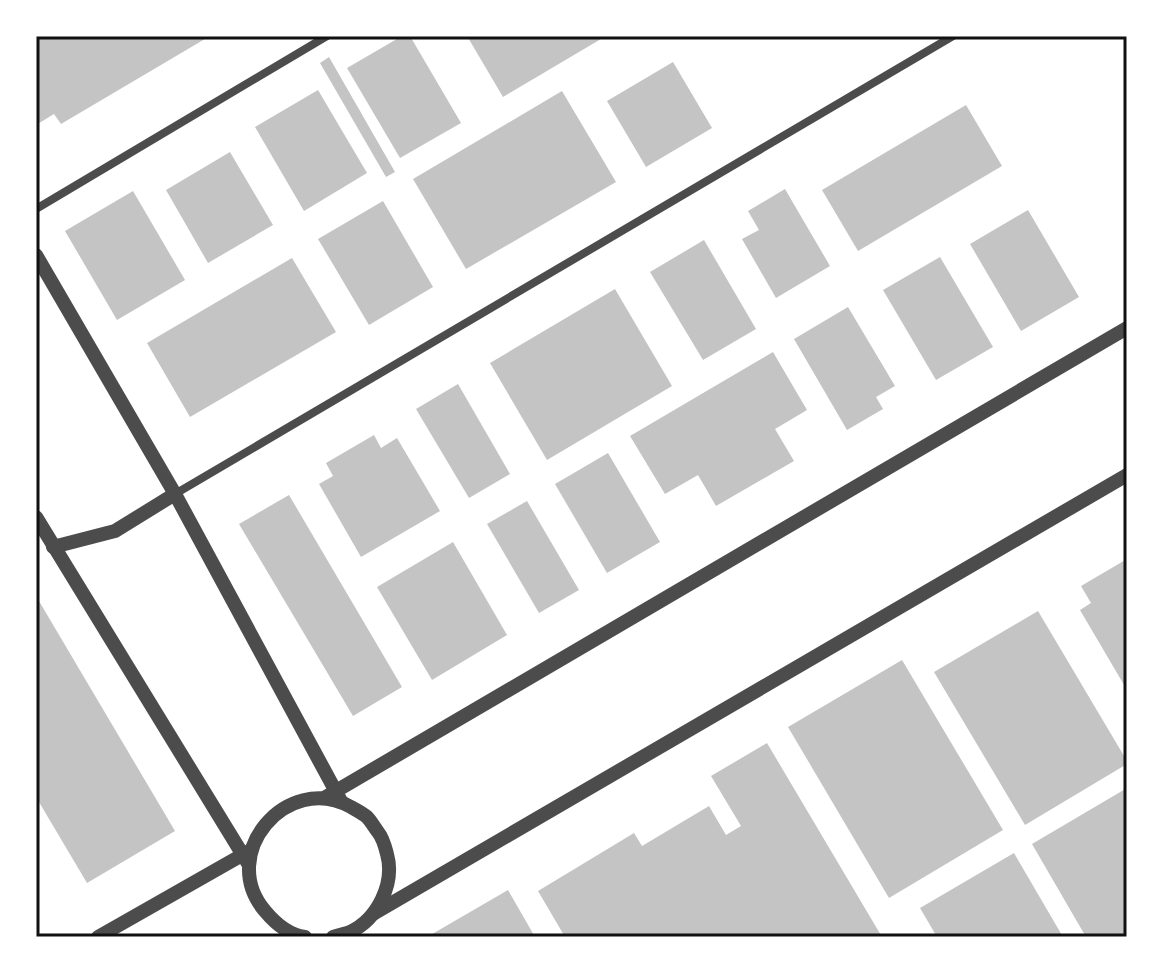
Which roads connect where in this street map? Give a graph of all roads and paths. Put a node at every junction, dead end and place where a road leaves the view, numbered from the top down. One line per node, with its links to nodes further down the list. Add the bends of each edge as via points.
1 (327, 36): 3 (street)
2 (953, 36): 7 (street)
3 (36, 209)
4 (36, 255): 7 (street)
5 (1127, 328): 10 (street)
6 (1127, 475): 12 (street)
7 (175, 494): 9 (street, via 115,531); 10 (street)
8 (36, 517): 9 (street)
9 (53, 547): 11 (street)
10 (334, 797): 11 (street, via 285,806 264,824); 12 (street, via 365,815 382,837 389,863 386,890)
11 (248, 856): 14 (street); 15 (street, via 257,903 275,923)
12 (373, 914): 13 (street)
13 (353, 934): 16 (street)
14 (98, 937)
15 (305, 937)
16 (333, 937)

